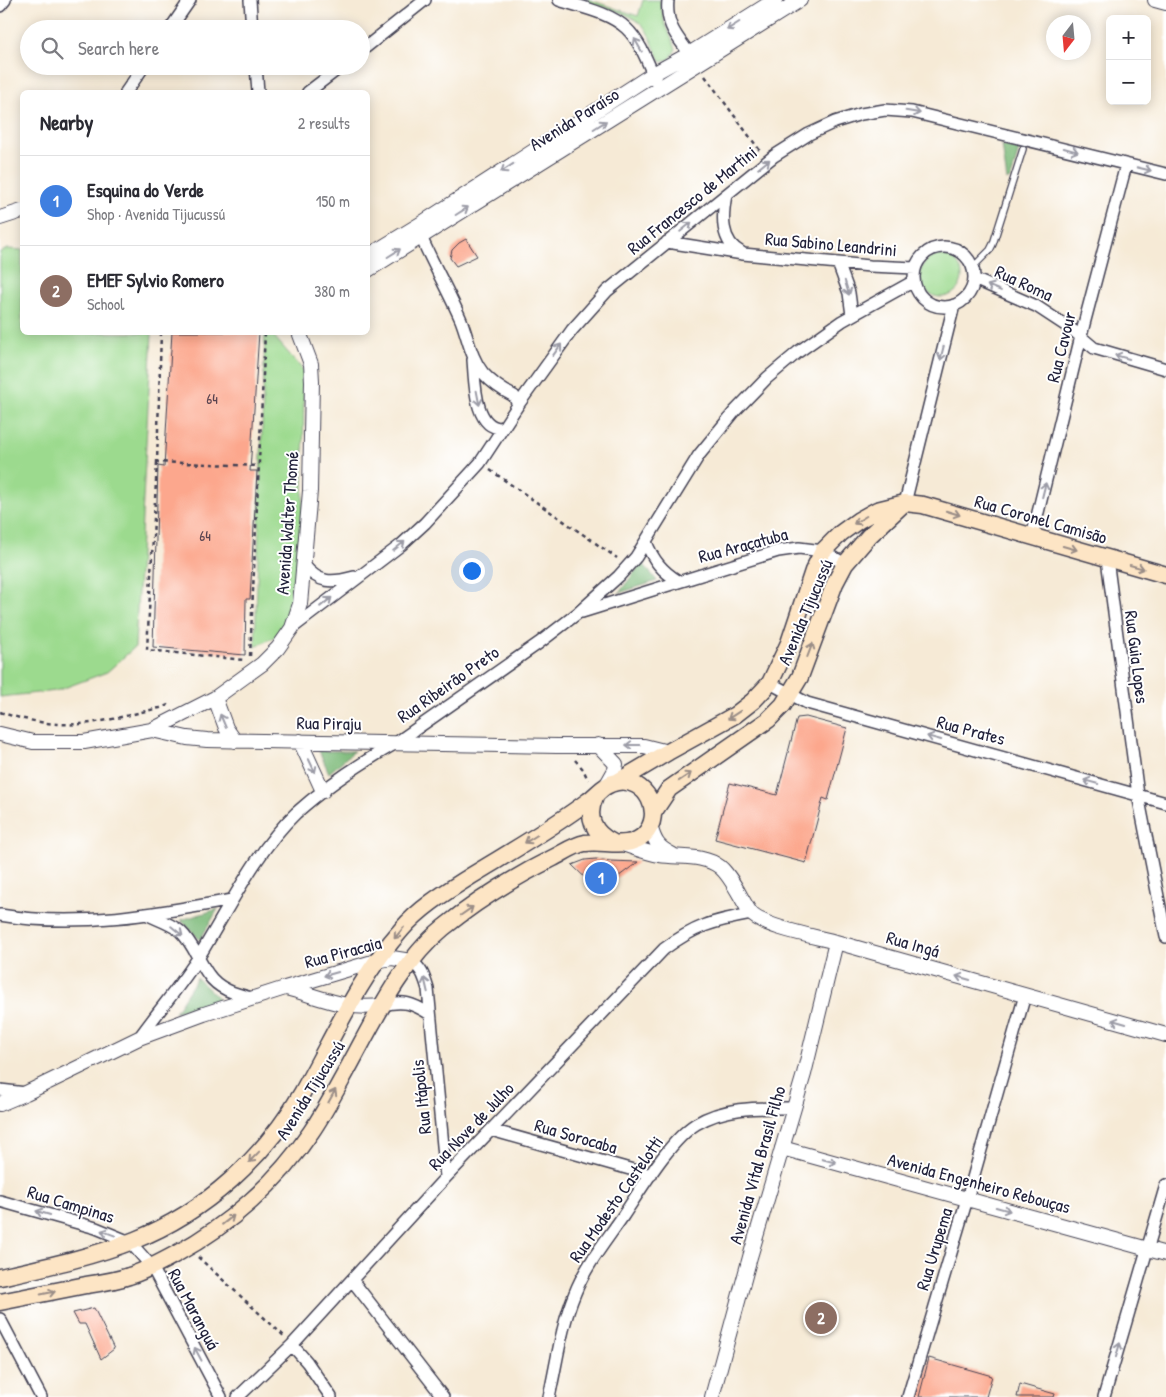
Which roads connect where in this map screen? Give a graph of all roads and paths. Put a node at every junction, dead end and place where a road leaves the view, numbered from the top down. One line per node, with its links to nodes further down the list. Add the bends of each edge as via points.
1 (5, 0): 11 (street)
2 (190, 0): 12 (street)
3 (426, 0): 14 (street)
4 (559, 0): 16 (street, one-way to 4, via 626,28 612,18)
5 (668, 0): 15 (street, via 671,27)
6 (775, 0): 15 (street, Avenida Paraíso, one-way to 15)
7 (800, 0): 15 (street, Avenida Paraíso)
8 (1154, 0): 10 (street)
9 (248, 1): 13 (street)
10 (1166, 3)
11 (0, 6)
12 (176, 20)
13 (251, 20)
14 (370, 44)
15 (693, 59): 16 (street, Avenida Paraíso); 20 (street, Avenida Paraíso); 25 (path)
16 (653, 74): 20 (street); 31 (street, Avenida Paraíso, one-way to 31)
17 (138, 75): 21 (street)
18 (257, 75): 22 (street)
19 (330, 75): 23 (street)
20 (659, 88): 31 (street, Avenida Paraíso, one-way to 20)
21 (127, 90)
22 (258, 90)
23 (311, 90)
24 (1023, 149): 38 (lane, via 993,244)
25 (768, 161): 26 (street, Rua Francesco de Martini, one-way to 26, via 809,134 835,122 885,110 921,114); 28 (street, Rua Francesco de Martini, one-way to 25)
26 (1126, 164): 27 (street, Rua Francesco de Martini, one-way to 27); 45 (street, Rua Cavour)
27 (1166, 174)
28 (726, 195): 32 (street, Rua Francesco de Martini, one-way to 28); 33 (street, Rua Sabino Leandrini, via 722,212 724,230 734,249)
29 (20, 212): 30 (street)
30 (0, 218)
31 (418, 232): 34 (street, Avenida Paraíso); 36 (street, Avenida Paraíso, one-way to 31); 46 (street)
32 (667, 242): 33 (street, Rua Sabino Leandrini); 48 (street, Rua Francesco de Martini, one-way to 32, via 588,310)
33 (743, 254): 35 (street, Rua Sabino Leandrini)
34 (370, 255)
35 (838, 263): 37 (street, Rua Sabino Leandrini); 41 (street, one-way to 41, via 849,293)
36 (370, 268)
37 (915, 268): 38 (street, via 928,252 949,248 967,258); 39 (street)
38 (973, 273): 40 (street, via 971,290 964,300); 45 (street, Rua Roma, one-way to 38, via 1036,306)
39 (914, 281): 40 (street, via 924,300 943,307); 41 (street, Rua Ribeirão Preto)
40 (954, 305): 53 (street, one-way to 53)
41 (852, 315): 55 (street, Rua Ribeirão Preto, via 798,352 735,411 699,455)
42 (161, 335): 50 (path)
43 (265, 335): 52 (path)
44 (300, 335): 59 (street, Avenida Walter Thomé, via 311,364 312,381 310,491)
45 (1081, 338): 47 (street, Rua Roma, one-way to 45, via 1107,353); 54 (street, Rua Cavour, one-way to 45)
46 (472, 353): 48 (street, via 482,372 514,396); 49 (street, one-way to 49, via 481,416 489,426)
47 (1166, 368)
48 (518, 405): 49 (street, Rua Francesco de Martini)
49 (502, 428): 51 (street, Rua Francesco de Martini)
50 (157, 462): 52 (path); 67 (path, via 147,650)
51 (480, 463): 60 (path); 62 (street, Rua Francesco de Martini, one-way to 51, via 425,523)
52 (259, 466): 67 (path)
53 (905, 503): 54 (main road, Rua Coronel Camisão, one-way to 54, via 940,509); 56 (main road, Avenida Tijucussú, one-way to 56, via 876,510 859,520); 58 (main road, Avenida Tijucussú, via 888,516)
54 (1032, 537): 57 (main road, Rua Coronel Camisão, one-way to 57)
55 (646, 542): 60 (street, Rua Ribeirão Preto); 63 (street, via 657,564)
56 (824, 551): 58 (street, Rua Araçatuba); 63 (street, Rua Araçatuba, via 799,548 778,551); 69 (main road, Avenida Tijucussú, via 813,571 789,644)
57 (1107, 559): 61 (main road, Rua Coronel Camisão, one-way to 61); 84 (street, Rua Guia Lopes)
58 (845, 564): 70 (main road, Avenida Tijucussú, one-way to 58, via 800,677)
59 (304, 565): 62 (street, Rua Francesco de Martini, via 324,580 339,581); 65 (street, Avenida Walter Thomé, via 300,604)
60 (629, 566): 64 (street, Rua Ribeirão Preto)
61 (1166, 575)
62 (360, 576): 65 (street, Rua Francesco de Martini, one-way to 62)
63 (678, 582): 64 (street, Rua Araçatuba)
64 (578, 613): 78 (street, Rua Ribeirão Preto)
65 (292, 628): 71 (street, Avenida Walter Thomé, via 262,664)
66 (255, 656): 67 (path)
67 (250, 661): 68 (path)
68 (242, 666)
69 (770, 683): 70 (street, Rua Prates); 81 (main road, Avenida Tijucussú, one-way to 81, via 735,716)
70 (790, 694): 84 (street, Rua Prates, one-way to 70, via 807,703); 86 (main road, Avenida Tijucussú, one-way to 70, via 669,788 768,720)
71 (215, 698): 74 (street, Avenida Walter Thomé); 76 (street, one-way to 71, via 226,728)
72 (177, 701): 73 (path, via 94,723 32,722)
73 (0, 712)
74 (152, 730): 75 (street, Avenida Walter Thomé, via 84,742 34,742); 76 (street, Rua Piraju, via 187,738)
75 (0, 734)
76 (235, 741): 77 (street, Rua Piraju)
77 (300, 741): 78 (street, Rua Piraju); 82 (street, one-way to 82)
78 (396, 743): 80 (street, Rua Piraju); 82 (street, Rua Ribeirão Preto)
79 (598, 745): 80 (street, Rua Piraju); 81 (street, Rua Piraju, one-way to 79, via 644,746); 83 (street, via 616,764)
80 (556, 746): 83 (path, via 583,769 589,786)
81 (668, 752): 83 (main road, Avenida Tijucussú)
82 (323, 791): 89 (street, Rua Ribeirão Preto, via 271,840)
83 (601, 792): 86 (main road, via 631,783 643,790 650,800); 87 (main road, via 590,811 594,826 600,835); 96 (main road, Avenida Tijucussú, one-way to 96, via 428,905)
84 (1138, 795): 85 (street, Rua Prates); 93 (street, Rua Guia Lopes)
85 (1166, 803)
86 (651, 819): 87 (main road, Avenida Tijucussú, via 639,838); 88 (street, via 654,840 660,848)
87 (616, 843): 88 (street, via 649,853); 97 (main road, Avenida Tijucussú, one-way to 87, via 441,929 505,885 579,844)
88 (676, 856): 90 (street, via 695,858 720,867)
89 (232, 900): 92 (street); 95 (street, Rua Ribeirão Preto)
90 (751, 914): 94 (street, Rua Ingá, via 790,931); 110 (street, Rua Nove de Julho, via 706,924 684,934 664,949)
91 (0, 915): 92 (street, via 93,920)
92 (148, 915): 95 (street, one-way to 95, via 180,931)
93 (1166, 937)
94 (836, 942): 99 (street, Rua Ingá, one-way to 94); 109 (street, Avenida Vital Brasil Filho)
95 (198, 957): 100 (street, via 217,985); 105 (street, Rua Ribeirão Preto)
96 (376, 961): 97 (street, Rua Piracaia, via 392,958); 98 (street, Rua Piracaia, one-way to 98); 102 (main road, Avenida Tijucussú)
97 (411, 961): 101 (main road, Avenida Tijucussú); 103 (street, Rua Itápolis, one-way to 97, via 424,974)
98 (285, 988): 100 (street, Rua Piracaia); 102 (street, Rua Piracaia)
99 (1025, 995): 104 (street, Rua Ingá, one-way to 99); 115 (street, Rua Urupema)
100 (252, 998): 105 (street, Rua Piracaia)
101 (383, 1005): 102 (street, Rua Piracaia); 103 (street, via 407,1002); 118 (main road, Avenida Tijucussú, one-way to 101, via 240,1211 286,1165 327,1106)
102 (349, 1006): 117 (main road, Avenida Tijucussú, one-way to 117, via 299,1097 263,1148 237,1175 194,1210)
103 (430, 1014): 113 (street, Rua Itápolis)
104 (1166, 1035)
105 (139, 1038): 107 (street, Rua Ribeirão Preto)
106 (0, 1090): 107 (street)
107 (26, 1093): 108 (street, Rua Ribeirão Preto)
108 (0, 1104)
109 (793, 1108): 111 (street, Avenida Vital Brasil Filho); 112 (street, Rua Modesto Castelotti, via 737,1109 715,1114 680,1136)
110 (491, 1130): 112 (street, Rua Sorocaba); 113 (street, Rua Nove de Julho)
111 (782, 1148): 115 (street, Avenida Engenheiro Rebouças, one-way to 115); 133 (street, Avenida Vital Brasil Filho)
112 (651, 1175): 132 (street, Rua Modesto Castelotti, via 586,1270 575,1293 566,1318)
113 (446, 1177): 123 (street, Rua Nove de Julho)
114 (1166, 1185): 119 (street)
115 (968, 1199): 119 (street, Avenida Engenheiro Rebouças, one-way to 119); 134 (street, Rua Urupema)
116 (0, 1201): 117 (street, Rua Campinas, one-way to 116, via 96,1228)
117 (130, 1242): 121 (street, Rua Maranguá); 122 (main road, Avenida Tijucussú)
118 (188, 1247): 121 (main road, Avenida Tijucussú); 126 (path)
119 (1148, 1249): 120 (street, Avenida Engenheiro Rebouças); 135 (street, one-way to 119)
120 (1166, 1254)
121 (152, 1267): 124 (main road, Avenida Tijucussú, one-way to 121, via 129,1276); 128 (street, Rua Maranguá, one-way to 121)
122 (0, 1277)
123 (352, 1280): 126 (street, Rua Nove de Julho); 131 (street)
124 (0, 1302)
125 (0, 1319): 127 (street)
126 (292, 1345): 129 (street, Rua Nove de Julho); 130 (street)
127 (41, 1397)
128 (221, 1397)
129 (238, 1397)
130 (331, 1397)
131 (443, 1397)
132 (549, 1397)
133 (712, 1397)
134 (908, 1397)
135 (1104, 1397)

